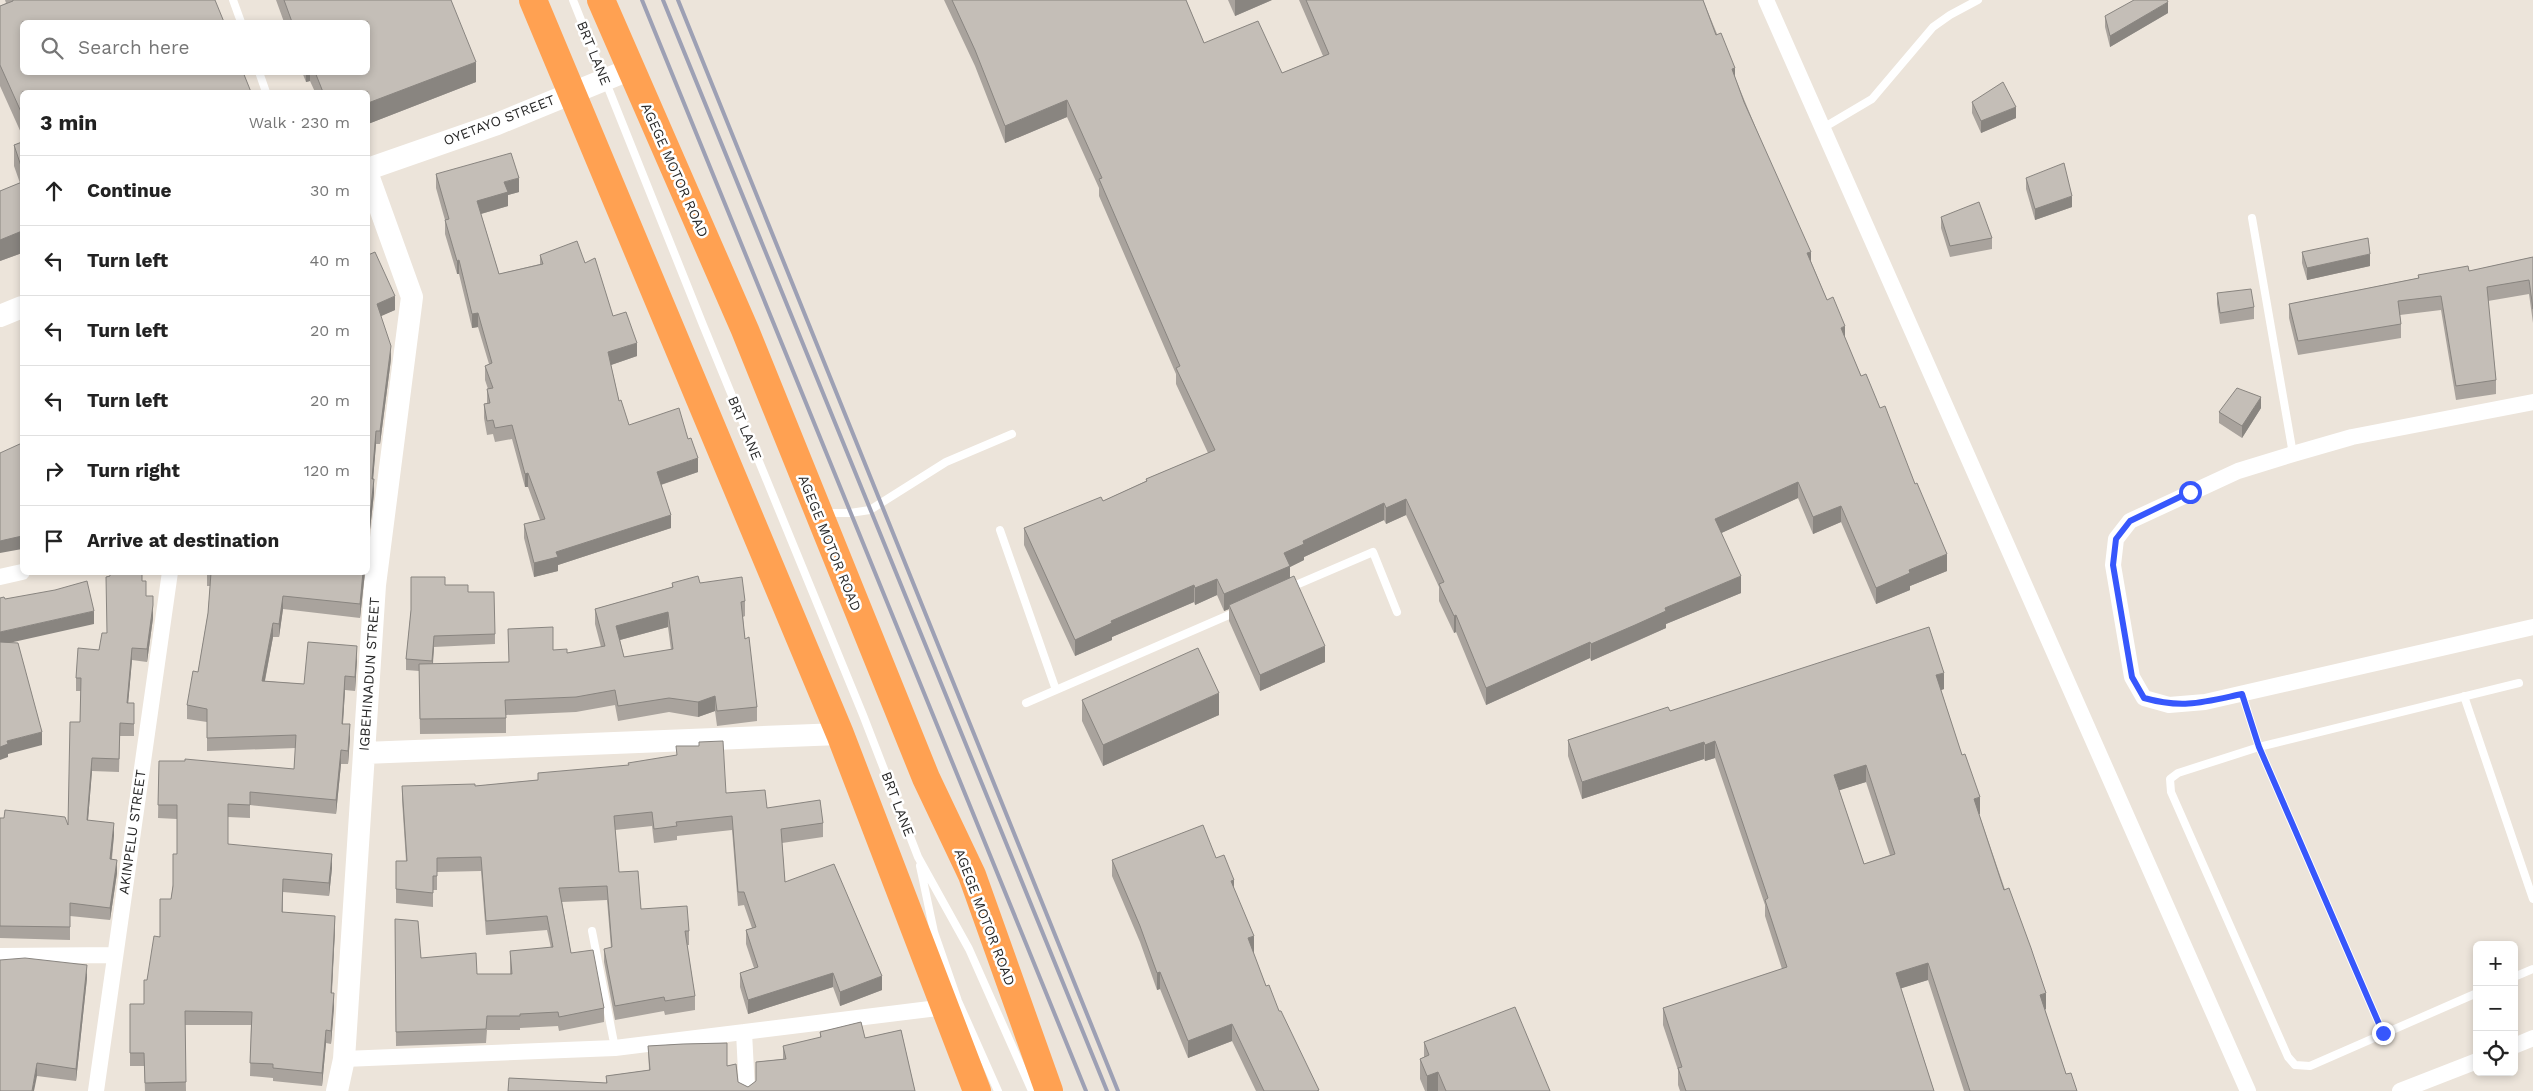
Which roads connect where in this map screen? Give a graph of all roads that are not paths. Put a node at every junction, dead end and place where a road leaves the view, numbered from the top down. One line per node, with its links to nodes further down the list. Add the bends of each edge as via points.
1 (233, 0): 7 (lane)
2 (533, 0): 12 (highway)
3 (573, 0): 10 (lane, BRT LANE)
4 (601, 0): 8 (highway, AGEGE MOTOR ROAD)
5 (1766, 0): 13 (street)
6 (1978, 0): 13 (lane, via 1933,27 1872,99)
7 (240, 20)
8 (630, 69): 10 (street, OYETAYO STREET); 22 (highway, AGEGE MOTOR ROAD, via 745,330)
9 (260, 75): 11 (lane)
10 (605, 79): 12 (street, OYETAYO STREET); 39 (lane, BRT LANE, via 864,715)
11 (265, 90)
12 (571, 92): 14 (street, OYETAYO STREET, via 497,124); 36 (highway)
13 (1823, 128): 62 (street)
14 (370, 168)
15 (370, 181): 38 (street, IGBEHINADUN STREET, via 412,297 375,584)
16 (2252, 218): 21 (lane)
17 (20, 308): 18 (street)
18 (0, 316)
19 (2533, 402): 21 (street, via 2352,437)
20 (1012, 434): 22 (lane, via 946,462 870,510)
21 (2293, 454): 33 (street, via 2238,471 2182,496 2130,521 2116,539 2113,565 2132,677 2144,698 2169,705)
22 (818, 513): 61 (highway, AGEGE MOTOR ROAD, via 926,778 972,875)
23 (1000, 530): 32 (lane)
24 (20, 572): 26 (street)
25 (170, 575): 42 (street, AKINPELU STREET)
26 (0, 577)
27 (1283, 591): 29 (lane, via 1373,552)
28 (1246, 607): 32 (lane)
29 (1397, 612)
30 (2533, 627): 33 (street)
31 (2519, 683): 34 (lane)
32 (1056, 690): 35 (lane)
33 (2242, 694): 37 (lane)
34 (2464, 696): 37 (lane); 40 (lane)
35 (1026, 703)
36 (840, 734): 38 (street); 47 (highway)
37 (2259, 747): 49 (lane); 49 (lane, via 2178,773 2170,779 2171,792 2288,1057 2295,1065 2310,1066)
38 (364, 753): 53 (street, IGBEHINADUN STREET)
39 (918, 857): 59 (lane, BRT LANE, via 934,932 958,1001); 60 (lane, BRT LANE, via 969,949)
40 (2533, 899)
41 (592, 931): 52 (lane)
42 (114, 955): 43 (street); 55 (street, AKINPELU STREET)
43 (0, 956)
44 (2533, 969): 45 (lane)
45 (2518, 975)
46 (2473, 995): 49 (lane)
47 (946, 1007): 48 (street); 58 (highway)
48 (744, 1032): 52 (street); 57 (street)
49 (2383, 1033)
50 (2533, 1038): 51 (street)
51 (2518, 1044)
52 (614, 1048): 53 (street)
53 (344, 1059): 56 (street, IGBEHINADUN STREET)
54 (2473, 1063): 63 (street)
55 (96, 1091)
56 (338, 1091)
57 (747, 1091)
58 (977, 1091)
59 (998, 1091)
60 (1032, 1091)
61 (1049, 1091)
62 (2248, 1091)
63 (2400, 1091)

